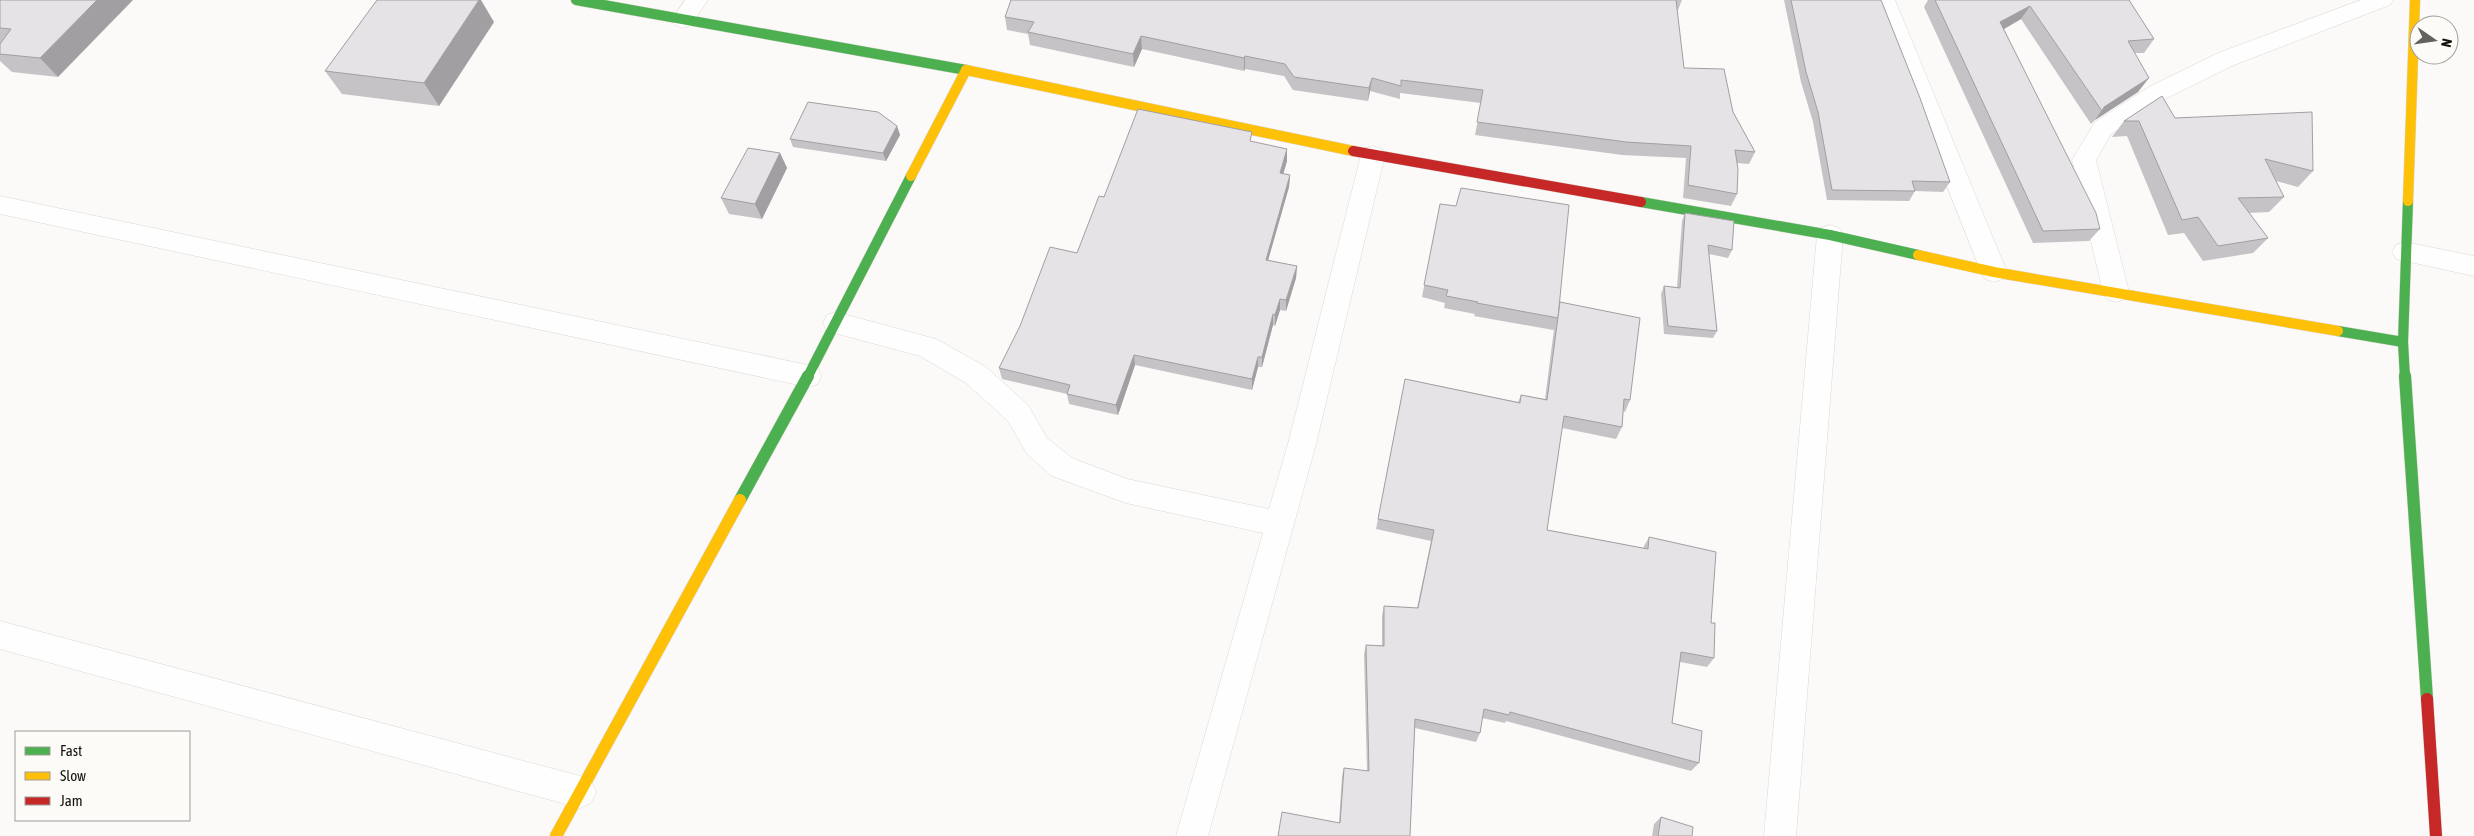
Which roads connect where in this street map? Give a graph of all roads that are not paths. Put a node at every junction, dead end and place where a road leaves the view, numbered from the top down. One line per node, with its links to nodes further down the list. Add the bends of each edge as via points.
1 (576, 0): 6 (street)
2 (697, 0): 6 (street)
3 (1884, 0): 13 (street)
4 (2382, 0): 14 (street, via 2226,59 2157,93 2103,128 2084,160)
5 (2415, 0): 11 (street)
6 (683, 20): 7 (street)
7 (966, 70): 8 (street); 15 (street)
8 (1373, 156): 10 (street); 18 (street)
9 (0, 205): 17 (street)
10 (1830, 235): 13 (street); 23 (street)
11 (2405, 252): 12 (street); 16 (street)
12 (2474, 266)
13 (1994, 272): 14 (street)
14 (2116, 292): 16 (street)
15 (836, 323): 17 (street); 18 (street, via 927,347 976,375 1018,413 1037,446 1062,468 1126,491)
16 (2403, 342): 24 (street)
17 (808, 376): 20 (street)
18 (1280, 524): 22 (street)
19 (0, 635): 20 (street)
20 (580, 792): 21 (street)
21 (556, 836)
22 (1192, 836)
23 (1780, 836)
24 (2436, 836)

